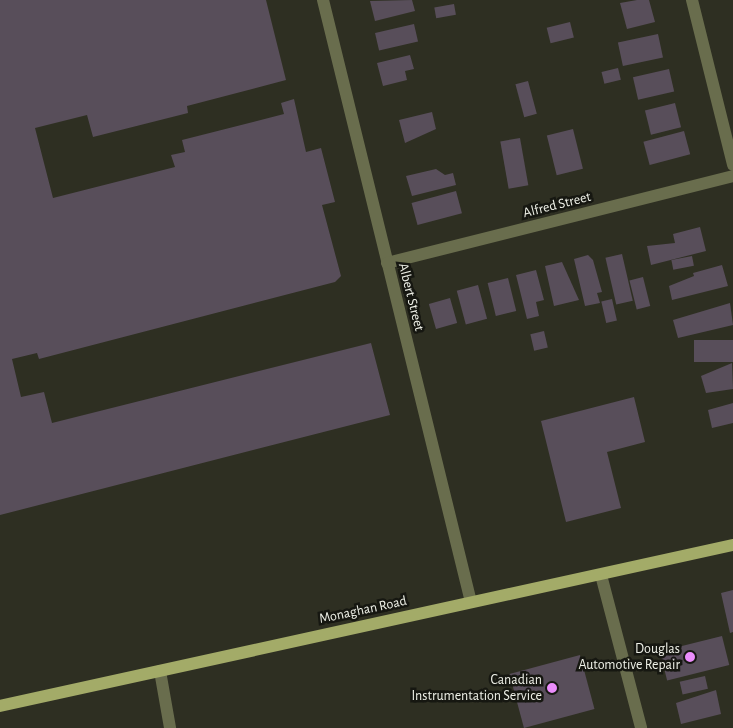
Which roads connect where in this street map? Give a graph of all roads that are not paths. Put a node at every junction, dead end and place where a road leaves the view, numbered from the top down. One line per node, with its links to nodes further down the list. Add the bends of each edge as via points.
1 (323, 0): 5 (street, Albert Street)
2 (692, 0): 3 (street)
3 (733, 165)
4 (733, 176): 5 (street, Alfred Street)
5 (388, 263): 8 (street, Albert Street)
6 (733, 545): 7 (main road, Monaghan Road)
7 (601, 575): 8 (main road, Monaghan Road); 12 (street)
8 (471, 602): 9 (main road, Monaghan Road)
9 (160, 670): 10 (main road, Monaghan Road); 11 (street)
10 (0, 706)
11 (170, 728)
12 (640, 728)

